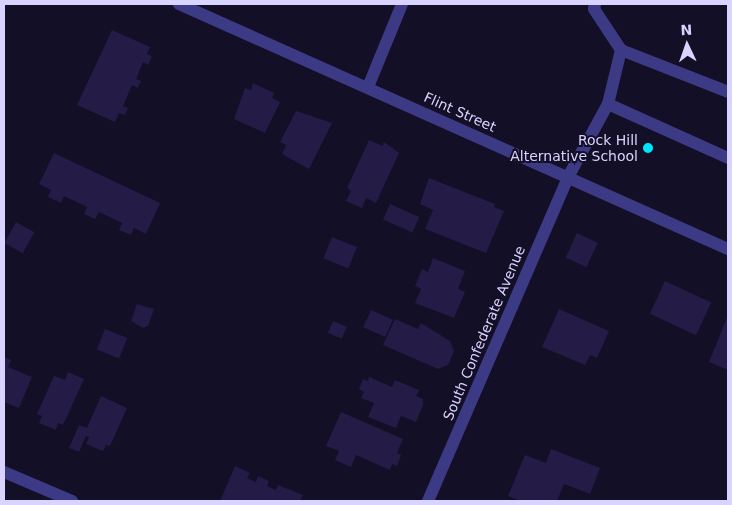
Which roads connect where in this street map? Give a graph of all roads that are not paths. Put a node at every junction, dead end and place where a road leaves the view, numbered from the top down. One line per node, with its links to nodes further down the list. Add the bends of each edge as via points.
1 (179, 4): 5 (street, Flint Street)
2 (402, 4): 5 (street)
3 (595, 4): 4 (street, via 594,9)
4 (621, 50): 6 (street); 7 (street, South Confederate Avenue)
5 (368, 87): 9 (street, Flint Street)
6 (728, 92)
7 (608, 104): 8 (street); 9 (street, South Confederate Avenue)
8 (728, 158)
9 (568, 177): 10 (street, Flint Street); 13 (street, South Confederate Avenue)
10 (728, 249)
11 (4, 472): 12 (street)
12 (72, 501)
13 (428, 501)

